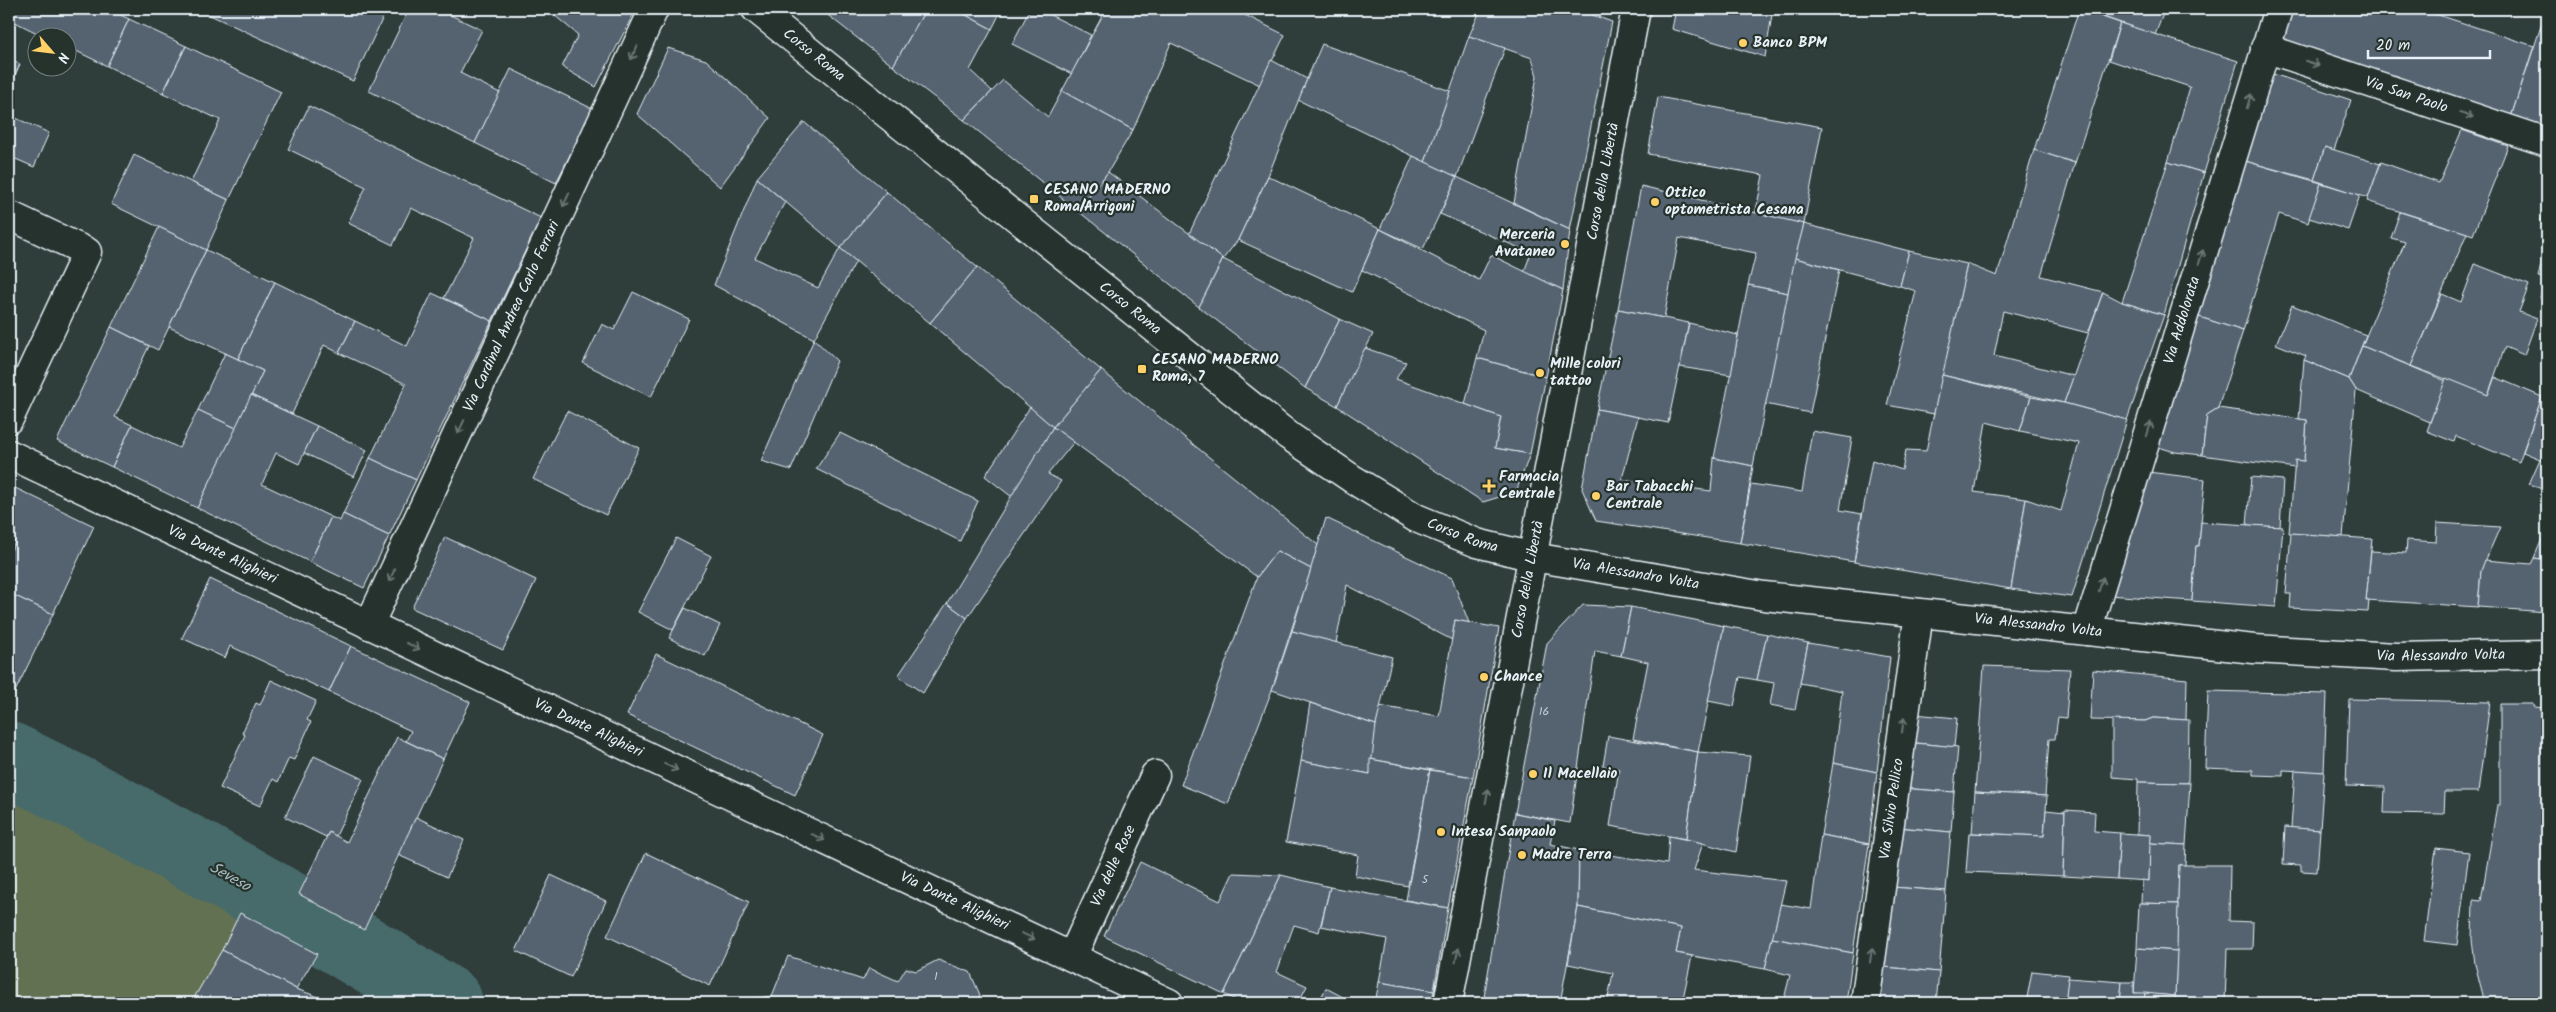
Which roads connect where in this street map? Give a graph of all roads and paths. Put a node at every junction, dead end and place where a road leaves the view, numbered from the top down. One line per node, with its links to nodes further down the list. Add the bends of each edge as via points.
1 (654, 9): 12 (street, Via Cardinal Andrea Carlo Ferrari, one-way to 12)
2 (756, 9): 10 (street, Corso Roma, via 1289,436 1416,518 1477,543)
3 (1636, 9): 10 (street, Corso della Libertà)
4 (2278, 9): 5 (street, Via Addolorata)
5 (2265, 48): 6 (street, Via San Paolo, one-way to 6); 13 (street, Via Addolorata, one-way to 5)
6 (2547, 142)
7 (9, 215): 8 (street, via 87,252)
8 (9, 419)
9 (9, 454): 12 (street, Via Dante Alighieri)
10 (1533, 556): 11 (street, Via Alessandro Volta, via 1764,596); 18 (street, Corso della Libertà, one-way to 10)
11 (1918, 613): 13 (street, Via Alessandro Volta); 19 (street, Via Silvio Pellico, one-way to 11)
12 (369, 625): 16 (street, Via Dante Alighieri, one-way to 16)
13 (2087, 631): 14 (street, Via Alessandro Volta, via 2341,656)
14 (2547, 654)
15 (1155, 775): 16 (street, Via delle Rose)
16 (1072, 957): 17 (street, Via Dante Alighieri)
17 (1169, 1003)
18 (1448, 1003)
19 (1865, 1003)

